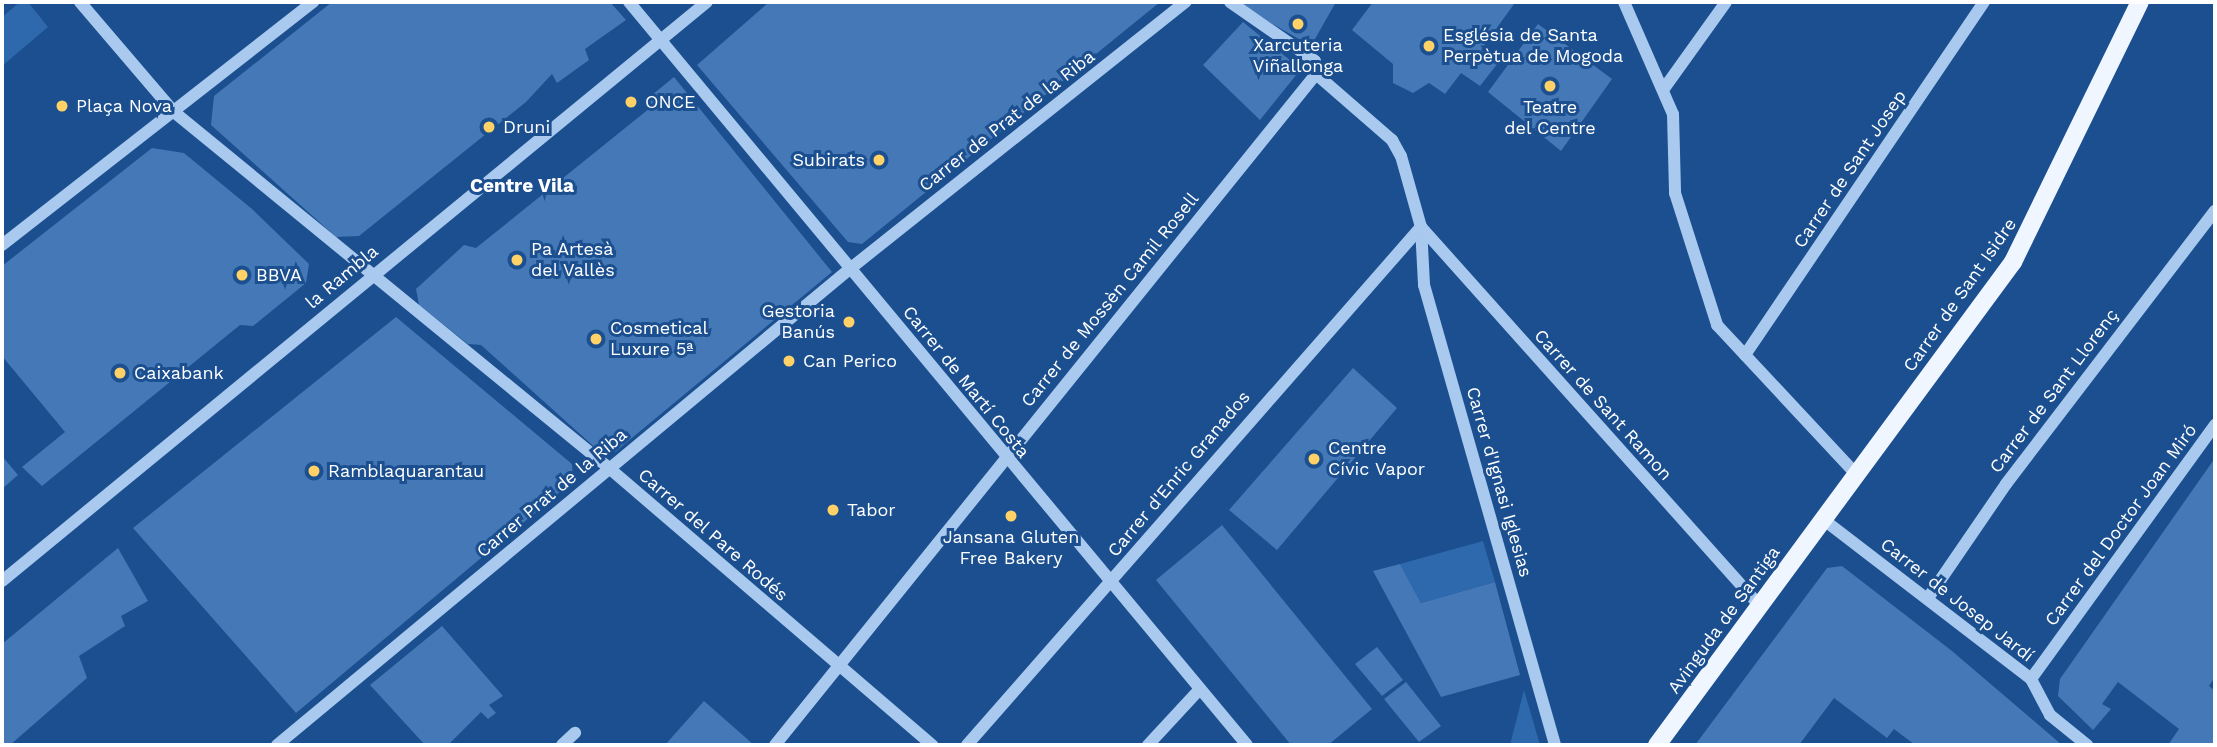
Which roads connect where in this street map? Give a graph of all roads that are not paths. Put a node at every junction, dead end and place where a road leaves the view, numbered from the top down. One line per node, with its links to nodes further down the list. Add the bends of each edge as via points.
1 (80, 2): 14 (street, Carrer del Pare Rodés)
2 (313, 2): 14 (street)
3 (629, 2): 11 (street, Carrer de Martí Costa)
4 (707, 2): 11 (street, la Rambla)
5 (1186, 2): 18 (street, Carrer de Prat de la Riba)
6 (1230, 2): 12 (street, via 1315,61)
7 (1624, 2): 13 (street)
8 (1726, 2): 13 (street)
9 (1984, 2): 20 (street, Carrer de Sant Josep)
10 (2140, 2): 24 (main road, Carrer de Sant Isidre, via 2035,227)
11 (660, 40): 18 (street, Carrer de Martí Costa); 19 (street, la Rambla)
12 (1315, 74): 16 (street, via 1392,140); 22 (street, Carrer de Mossèn Camil Rosell)
13 (1663, 90): 20 (street, via 1673,114 1675,193 1717,325)
14 (174, 112): 17 (street); 19 (street, Carrer del Pare Rodés)
15 (2215, 211): 28 (street, Carrer de Sant Llorenç, via 2029,452)
16 (1421, 228): 27 (street, Carrer d'Enric Granados, via 1277,386); 29 (street, Carrer de Sant Ramon); 41 (street, Carrer d'Ignasi Iglesias, via 1424,285)
17 (2, 245)
18 (850, 268): 22 (street, Carrer de Martí Costa); 23 (street, Carrer Prat de la Riba)
19 (369, 276): 23 (street, Carrer del Pare Rodés); 26 (street, la Rambla, via 102,505)
20 (1745, 355): 24 (street)
21 (2215, 425): 31 (street, Carrer del Doctor Joan Miró)
22 (1005, 457): 27 (street, Carrer de Martí Costa); 30 (street, Carrer de Mossèn Camil Rosell)
23 (609, 468): 30 (street, Carrer del Pare Rodés); 34 (street, Carrer Prat de la Riba)
24 (1857, 475): 25 (main road, Carrer de Sant Isidre)
25 (1824, 520): 28 (street, Carrer de Josep Jardí); 29 (main road, Avinguda de Santiga)
26 (2, 581)
27 (1110, 582): 32 (street, Carrer de Martí Costa); 38 (street, Carrer d'Enric Granados)
28 (1928, 598): 31 (street, Carrer de Josep Jardí)
29 (1760, 606): 42 (main road, Avinguda de Santiga)
30 (839, 667): 36 (street, Carrer de Mossèn Camil Rosell); 37 (street, Carrer del Pare Rodés)
31 (2031, 679): 43 (street, Carrer de Josep Jardí, via 2050,715)
32 (1199, 690): 39 (street); 40 (street, Carrer de Martí Costa)
33 (575, 733): 35 (street)
34 (277, 745)
35 (562, 745)
36 (775, 745)
37 (932, 745)
38 (967, 745)
39 (1148, 745)
40 (1247, 745)
41 (1556, 745)
42 (1657, 745)
43 (2087, 745)

